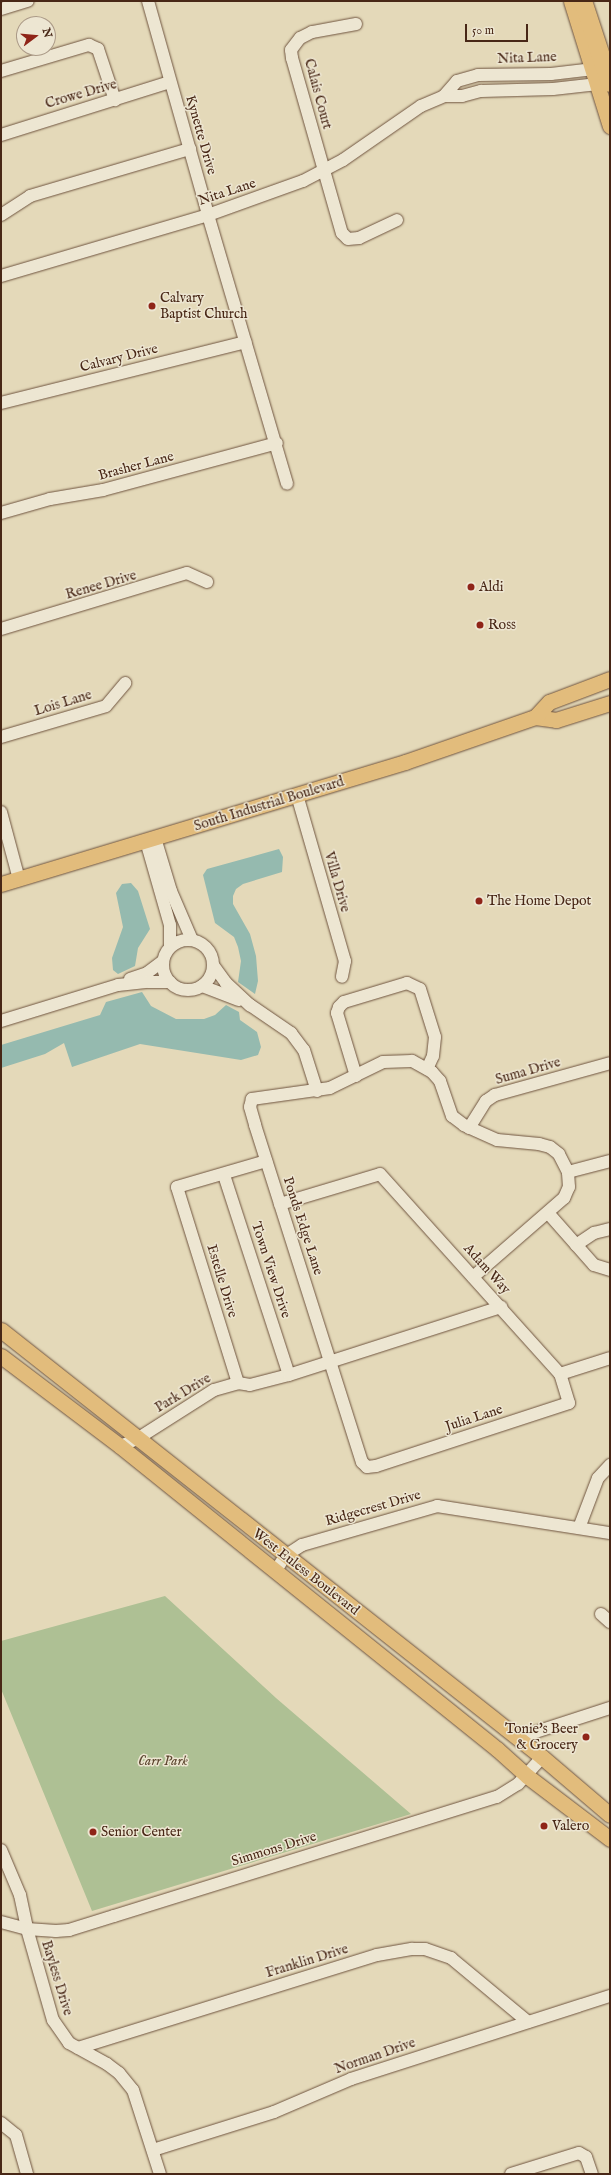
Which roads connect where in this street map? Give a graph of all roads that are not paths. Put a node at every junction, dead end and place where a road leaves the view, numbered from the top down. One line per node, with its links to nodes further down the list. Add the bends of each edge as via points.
1 (28, 1): 6 (street)
2 (148, 1): 10 (street, Kynette Drive)
3 (571, 1): 8 (main road)
4 (583, 1): 11 (highway)
5 (592, 1): 8 (highway)
6 (1, 9)
7 (356, 24): 17 (street, Calais Court, via 312,32 300,38 292,50)
8 (602, 68): 11 (main road); 12 (street, Nita Lane, via 551,74 478,75 457,81)
9 (1, 71): 13 (street, via 89,45 98,49)
10 (170, 82): 13 (street, Crowe Drive); 16 (street, Kynette Drive)
11 (604, 84): 12 (street, Nita Lane, via 553,89 481,91 462,96); 14 (main road)
12 (444, 96): 17 (street, Nita Lane, via 421,106)
13 (115, 100): 15 (street, Crowe Drive)
14 (610, 126)
15 (1, 135)
16 (190, 150): 18 (street, via 30,196); 19 (street, Kynette Drive)
17 (323, 171): 19 (street, Nita Lane, via 264,196); 20 (street, Calais Court, via 338,226 348,239 359,238)
18 (1, 215)
19 (208, 215): 21 (street, Nita Lane); 22 (street, Kynette Drive)
20 (397, 220)
21 (1, 276)
22 (245, 342): 23 (street, Calvary Drive); 24 (street, Kynette Drive)
23 (1, 403)
24 (277, 443): 25 (street, Kynette Drive); 26 (street, Brasher Lane, via 103,490 50,499)
25 (287, 484)
26 (1, 513)
27 (207, 582): 28 (street, Renee Drive, via 187,573)
28 (1, 629)
29 (610, 679): 32 (main road, South Industrial Boulevard, via 549,702)
30 (124, 683): 33 (street, Lois Lane, via 106,706)
31 (610, 703): 32 (main road, via 556,720)
32 (535, 716): 34 (main road, South Industrial Boulevard, via 387,768)
33 (1, 737)
34 (297, 795): 36 (main road, South Industrial Boulevard); 43 (street, Villa Drive, via 345,961)
35 (1, 812): 37 (street)
36 (151, 840): 37 (main road, South Industrial Boulevard); 39 (street); 40 (street, via 170,925)
37 (19, 879): 38 (main road, South Industrial Boulevard)
38 (1, 884)
39 (192, 940): 40 (street, via 184,940); 42 (street, via 205,946)
40 (170, 947): 41 (street)
41 (163, 961): 44 (street, via 165,976); 45 (street, via 147,973)
42 (213, 965): 46 (street, via 212,973); 47 (street, via 226,983)
43 (342, 977)
44 (170, 982): 45 (street); 46 (street, via 189,990)
45 (118, 985): 48 (street)
46 (202, 986): 47 (street)
47 (250, 1005): 52 (street, via 291,1033 304,1050)
48 (1, 1021)
49 (610, 1063): 53 (street, Suma Drive, via 495,1095 486,1101)
50 (427, 1069): 51 (street, via 412,1061 393,1060); 51 (street, via 433,1056 435,1037 420,989 412,984 344,1002 339,1007 337,1013); 53 (street, via 440,1081 452,1116)
51 (356, 1076): 52 (street, via 338,1086)
52 (317, 1091): 55 (street, Ponds Edge Lane, via 252,1099 250,1107)
53 (469, 1128): 56 (street, via 496,1140 527,1142 550,1147 559,1154)
54 (610, 1161): 56 (street)
55 (266, 1162): 57 (street); 58 (street, Ponds Edge Lane)
56 (568, 1172): 59 (street, via 569,1187 564,1198)
57 (224, 1175): 70 (street, Town View Drive); 71 (street, Estelle Drive, via 177,1187)
58 (280, 1204): 63 (street, Adam Way, via 380,1174); 68 (street, Ponds Edge Lane)
59 (549, 1214): 61 (street); 63 (street)
60 (610, 1229): 61 (street, via 594,1233)
61 (576, 1245): 62 (street, via 594,1265)
62 (610, 1270)
63 (474, 1277): 64 (street, Adam Way)
64 (501, 1307): 68 (street, Park Drive); 69 (street, Adam Way)
65 (1, 1330): 72 (main road, West Euless Boulevard)
66 (1, 1356): 73 (main road, West Euless Boulevard)
67 (610, 1358): 69 (street)
68 (331, 1362): 70 (street, Park Drive); 74 (street, Ponds Edge Lane)
69 (560, 1374): 74 (street, Julia Lane, via 569,1403 376,1466 366,1467)
70 (289, 1375): 71 (street, Park Drive, via 250,1386)
71 (238, 1383): 72 (street, Park Drive, via 203,1396)
72 (137, 1440): 73 (street, Park Drive); 78 (main road, West Euless Boulevard)
73 (120, 1446): 79 (main road, West Euless Boulevard)
74 (362, 1462)
75 (610, 1465): 76 (street, via 598,1478)
76 (579, 1528): 77 (street, Ridgecrest Drive); 78 (street, Ridgecrest Drive, via 438,1506 302,1545)
77 (610, 1533)
78 (285, 1556): 79 (street, Ridgecrest Drive); 83 (main road, West Euless Boulevard)
79 (275, 1572): 85 (main road, West Euless Boulevard, via 497,1749)
80 (600, 1614): 81 (street)
81 (610, 1622)
82 (610, 1708): 83 (street)
83 (517, 1738): 84 (main road, West Euless Boulevard)
84 (542, 1757): 85 (street, Simmons Drive); 86 (main road, West Euless Boulevard)
85 (527, 1776): 87 (main road, West Euless Boulevard); 90 (street, Simmons Drive, via 497,1796 102,1920 69,1930)
86 (610, 1815)
87 (610, 1839)
88 (1, 1850): 90 (street, Bayless Drive, via 20,1895)
89 (1, 1922): 90 (street, Simmons Drive)
90 (27, 1929): 93 (street, Bayless Drive, via 53,2020 60,2033)
91 (610, 1996): 92 (street, Norman Drive)
92 (528, 2022): 93 (street, Franklin Drive, via 451,1958 425,1949 412,1949 378,1956); 95 (street, Norman Drive, via 351,2079 274,2112)
93 (78, 2048): 95 (street, Bayless Drive, via 119,2073 133,2090)
94 (1, 2123): 96 (street, via 16,2135)
95 (153, 2150): 97 (street, Bayless Drive)
96 (27, 2174)
97 (160, 2174)
98 (511, 2174): 99 (street, via 579,2153 586,2157)
99 (592, 2174)

